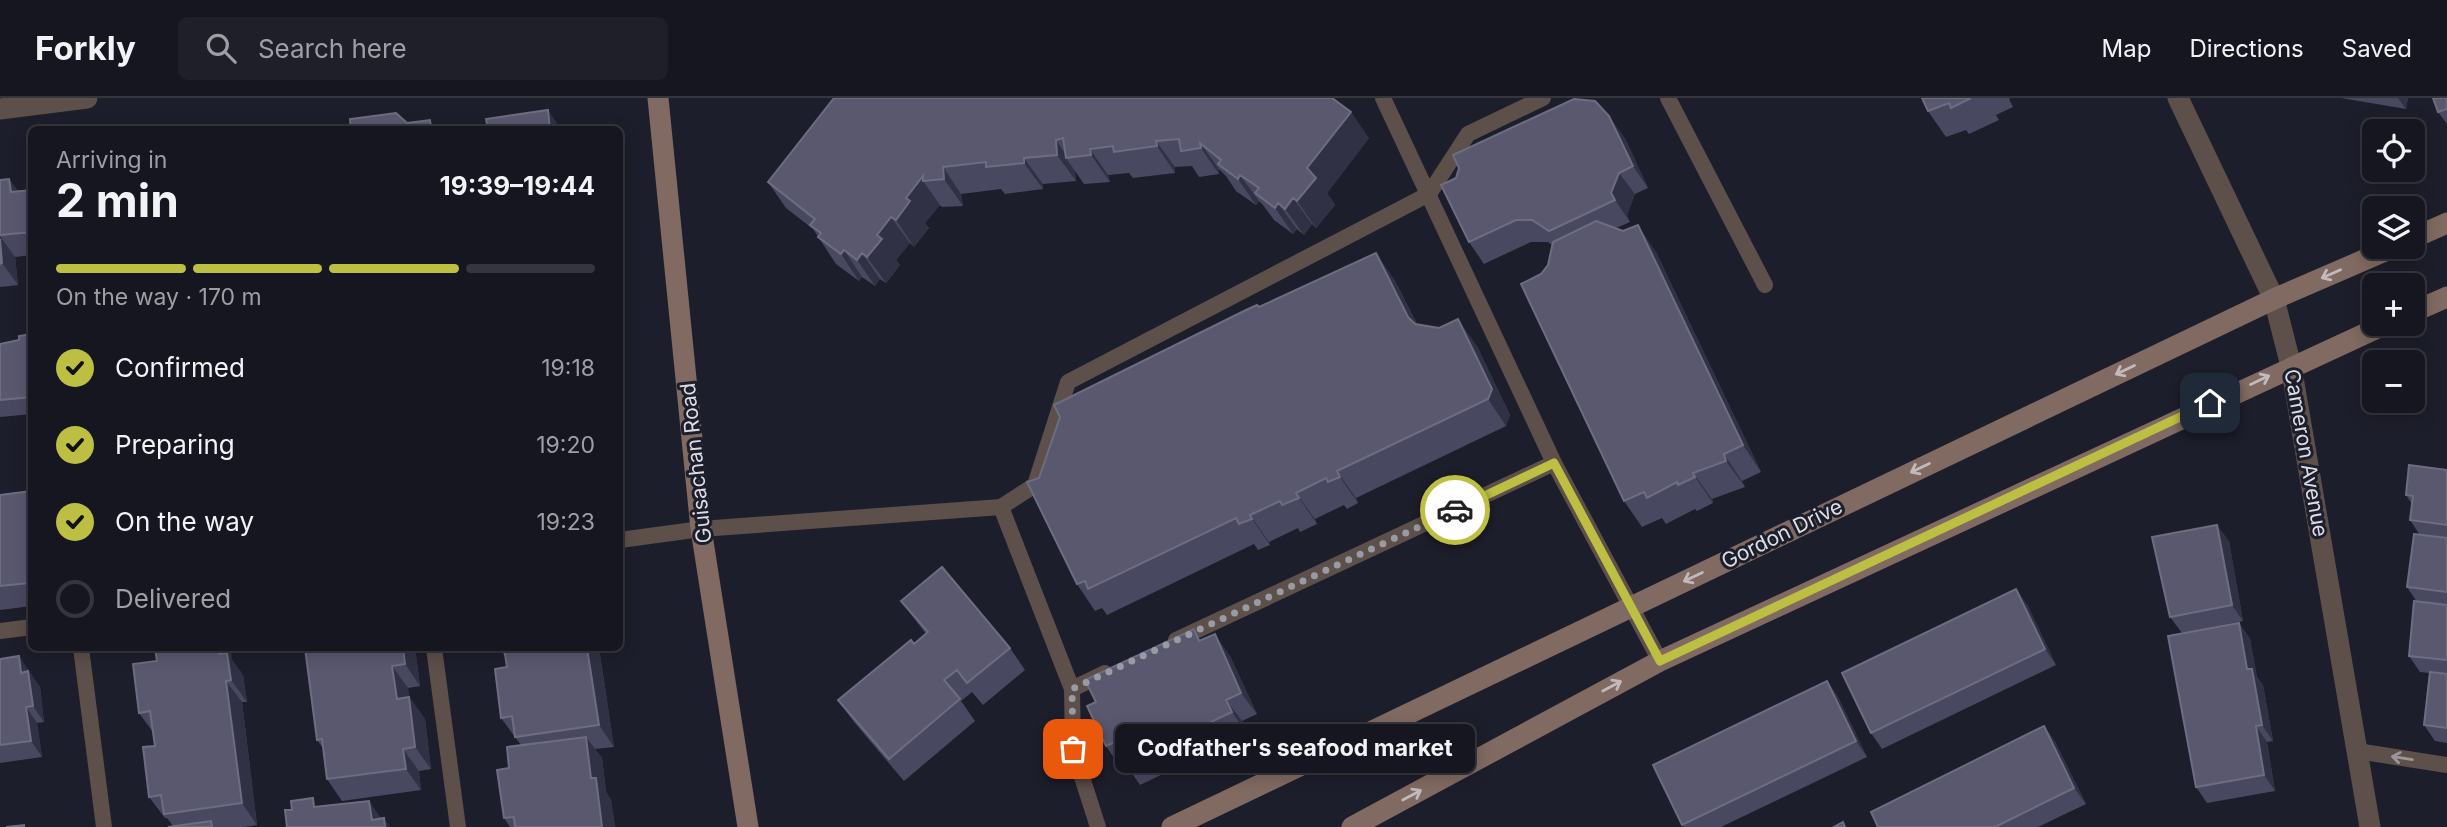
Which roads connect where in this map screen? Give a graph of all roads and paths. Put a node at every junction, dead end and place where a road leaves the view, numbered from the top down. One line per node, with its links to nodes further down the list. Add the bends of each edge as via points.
1 (88, 98): 7 (street)
2 (658, 98): 20 (main road, Guisachan Road)
3 (1383, 98): 8 (lane)
4 (1543, 98): 8 (lane, via 1468,134)
5 (1668, 98): 12 (lane)
6 (2178, 98): 14 (street, Cameron Avenue)
7 (0, 109)
8 (1429, 194): 18 (lane); 19 (lane, via 1068,382 1035,485)
9 (2447, 223): 10 (main road)
10 (2425, 233)
11 (2366, 259): 14 (main road, Gordon Drive, one-way to 14)
12 (1765, 285)
13 (2447, 297): 15 (main road)
14 (2274, 299): 17 (street, Cameron Avenue); 22 (main road, Gordon Drive, one-way to 22)
15 (2425, 307)
16 (2362, 335): 17 (main road)
17 (2291, 366): 28 (main road, one-way to 17); 32 (street, Cameron Avenue)
18 (1554, 463): 22 (lane); 25 (lane)
19 (1001, 507): 20 (lane); 30 (lane)
20 (701, 529): 21 (lane); 31 (main road, Guisachan Road)
21 (623, 540)
22 (1631, 607): 28 (lane); 39 (main road, Gordon Drive)
23 (28, 628): 24 (lane)
24 (0, 631)
25 (1159, 648)
26 (81, 651): 34 (lane)
27 (434, 651): 35 (lane)
28 (1660, 661): 40 (main road, one-way to 28)
29 (1122, 666): 30 (lane)
30 (1072, 689): 38 (lane, via 1073,749)
31 (734, 724): 36 (main road, Guisachan Road); 37 (main road)
32 (2357, 751): 33 (lane, one-way to 32); 41 (street, Cameron Avenue)
33 (2447, 765)
34 (104, 827)
35 (458, 827)
36 (748, 827)
37 (760, 827)
38 (1098, 827)
39 (1172, 827)
40 (1352, 827)
41 (2370, 827)

